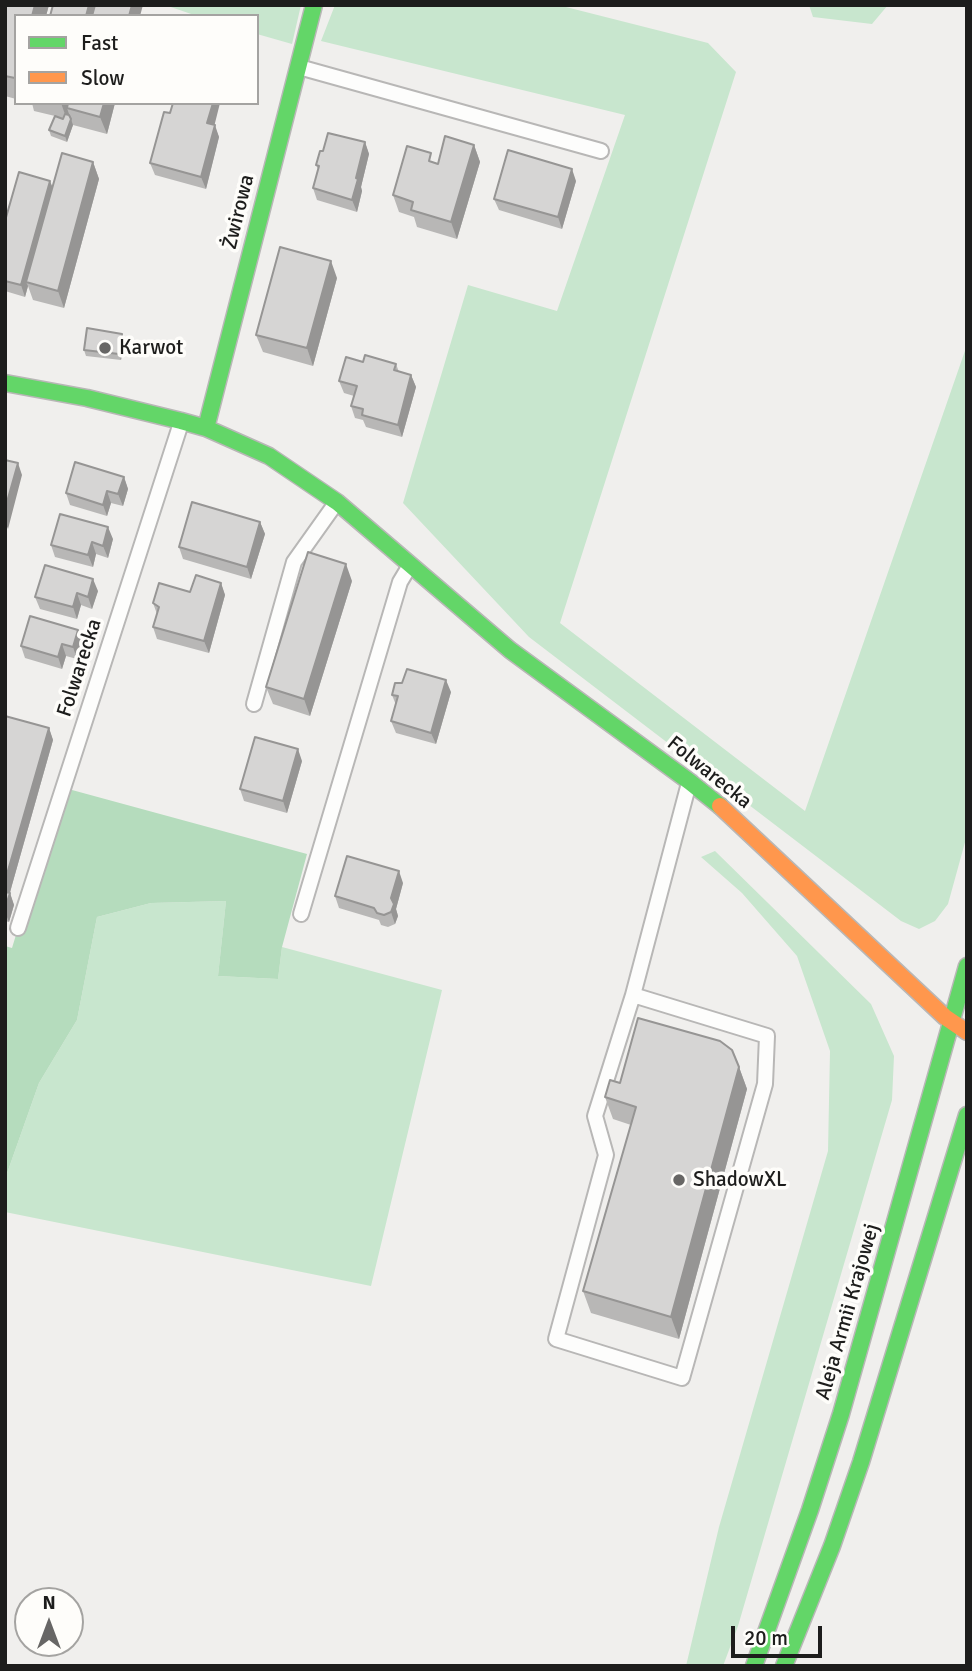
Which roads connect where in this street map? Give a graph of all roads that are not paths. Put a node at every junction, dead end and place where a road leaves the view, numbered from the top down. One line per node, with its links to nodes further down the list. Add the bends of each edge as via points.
1 (314, 5): 2 (street, Żwirowa)
2 (298, 67): 3 (lane); 6 (street, Żwirowa)
3 (601, 151)
4 (5, 383): 5 (street, Folwarecka)
5 (181, 421): 6 (street, Folwarecka); 12 (lane, Folwarecka)
6 (206, 428): 7 (street, Folwarecka, via 269,456)
7 (337, 502): 8 (street, Folwarecka); 9 (lane, via 294,562)
8 (410, 566): 10 (street, Folwarecka, via 510,650); 11 (lane, via 400,582)
9 (254, 705)
10 (690, 782): 14 (lane); 15 (street, Folwarecka)
11 (301, 914)
12 (18, 928)
13 (967, 965): 15 (street, Aleja Armii Krajowej)
14 (633, 995): 14 (lane, via 768,1036 765,1084 682,1378 556,1339 606,1155 595,1116)
15 (951, 1022): 16 (street, Folwarecka); 18 (street, Aleja Armii Krajowej, via 841,1414)
16 (967, 1032)
17 (967, 1115): 19 (street, via 862,1462)
18 (754, 1666)
19 (784, 1666)

